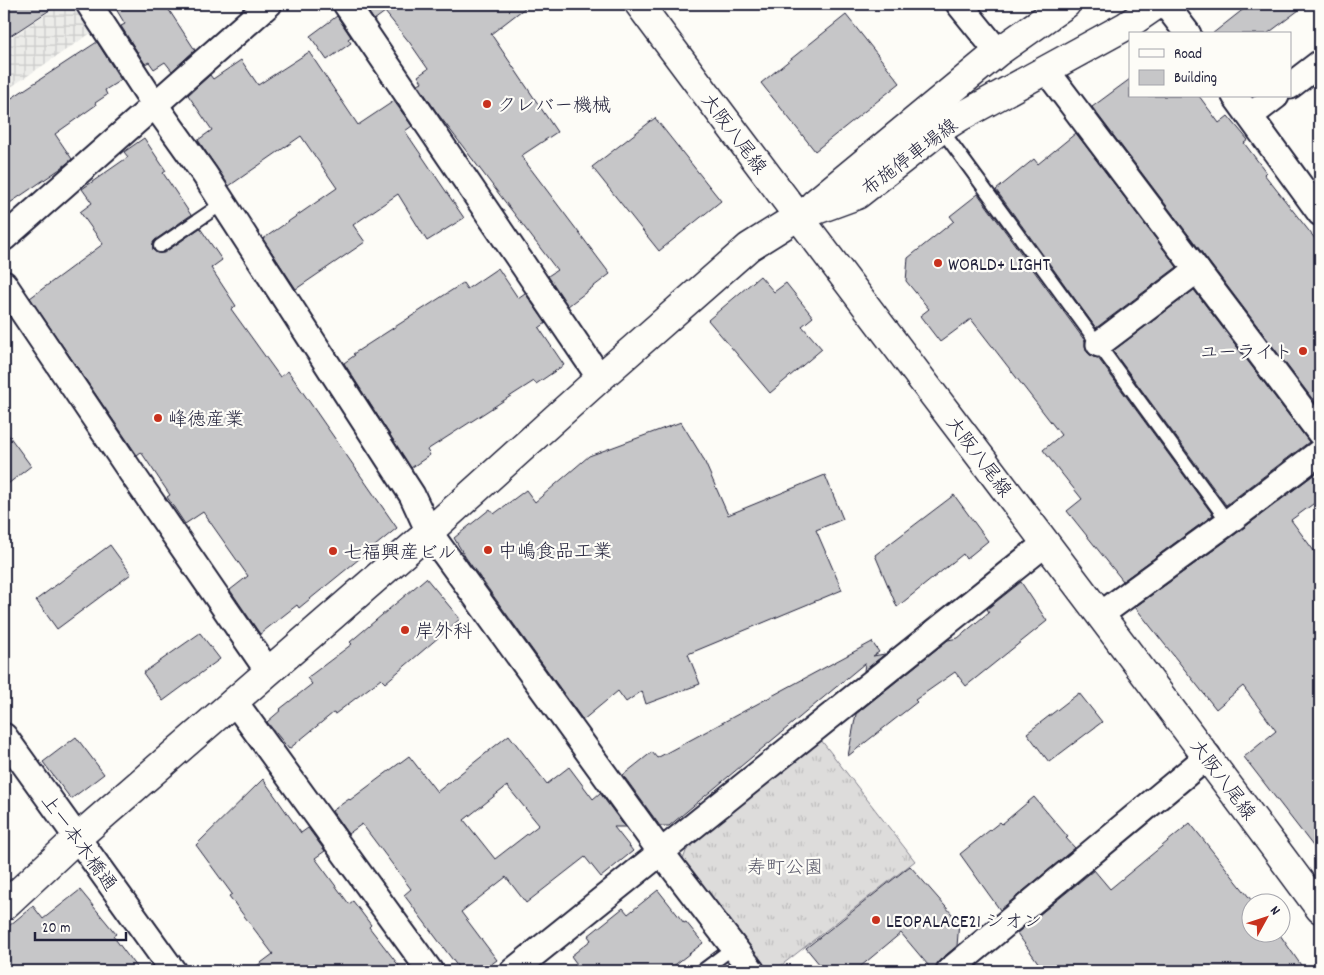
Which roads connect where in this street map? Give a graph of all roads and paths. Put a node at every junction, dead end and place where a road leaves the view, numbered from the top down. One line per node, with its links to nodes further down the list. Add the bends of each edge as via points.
1 (89, 4): 16 (street)
2 (269, 4): 16 (street)
3 (346, 4): 27 (street)
4 (639, 4): 21 (main road, 大阪八尾線)
5 (959, 4): 10 (street)
6 (1066, 4): 10 (main road, 布施停車場線)
7 (1158, 4): 12 (main road, 布施停車場線, via 1126,26)
8 (1165, 4): 9 (street)
9 (1186, 32)
10 (998, 52): 21 (main road, 布施停車場線)
11 (1320, 63): 13 (street)
12 (1046, 70): 18 (main road, 布施停車場線); 24 (street)
13 (1292, 84)
14 (1236, 98): 17 (street)
15 (1273, 98): 17 (street)
16 (155, 105): 19 (street); 22 (street)
17 (1250, 116): 20 (street)
18 (941, 129): 21 (main road, 布施停車場線, via 857,195); 26 (lane)
19 (223, 203): 23 (lane); 31 (street, via 412,494)
20 (1320, 212)
21 (797, 217): 27 (main road, via 749,247); 32 (main road, 大阪八尾線)
22 (4, 238)
23 (160, 246)
24 (1197, 270): 26 (street); 28 (street)
25 (4, 284): 34 (street)
26 (1099, 344): 30 (lane)
27 (600, 378): 31 (main road)
28 (1320, 433)
29 (1320, 452): 30 (street)
30 (1228, 522): 33 (street)
31 (429, 532): 34 (main road); 39 (street)
32 (1046, 543): 33 (main road, 大阪八尾線); 39 (street)
33 (1100, 615): 37 (main road, 大阪八尾線)
34 (268, 671): 35 (main road)
35 (234, 701): 38 (main road); 44 (street)
36 (4, 736): 38 (street, 上一本木橋通)
37 (1208, 756): 41 (main road, 大阪八尾線); 48 (street)
38 (77, 838): 40 (main road); 43 (street, 上一本木橋通)
39 (660, 851): 42 (street); 45 (street)
40 (4, 906)
41 (1320, 909)
42 (734, 947): 46 (lane); 47 (street)
43 (173, 971)
44 (430, 971)
45 (513, 971)
46 (702, 971)
47 (752, 971)
48 (949, 971)

